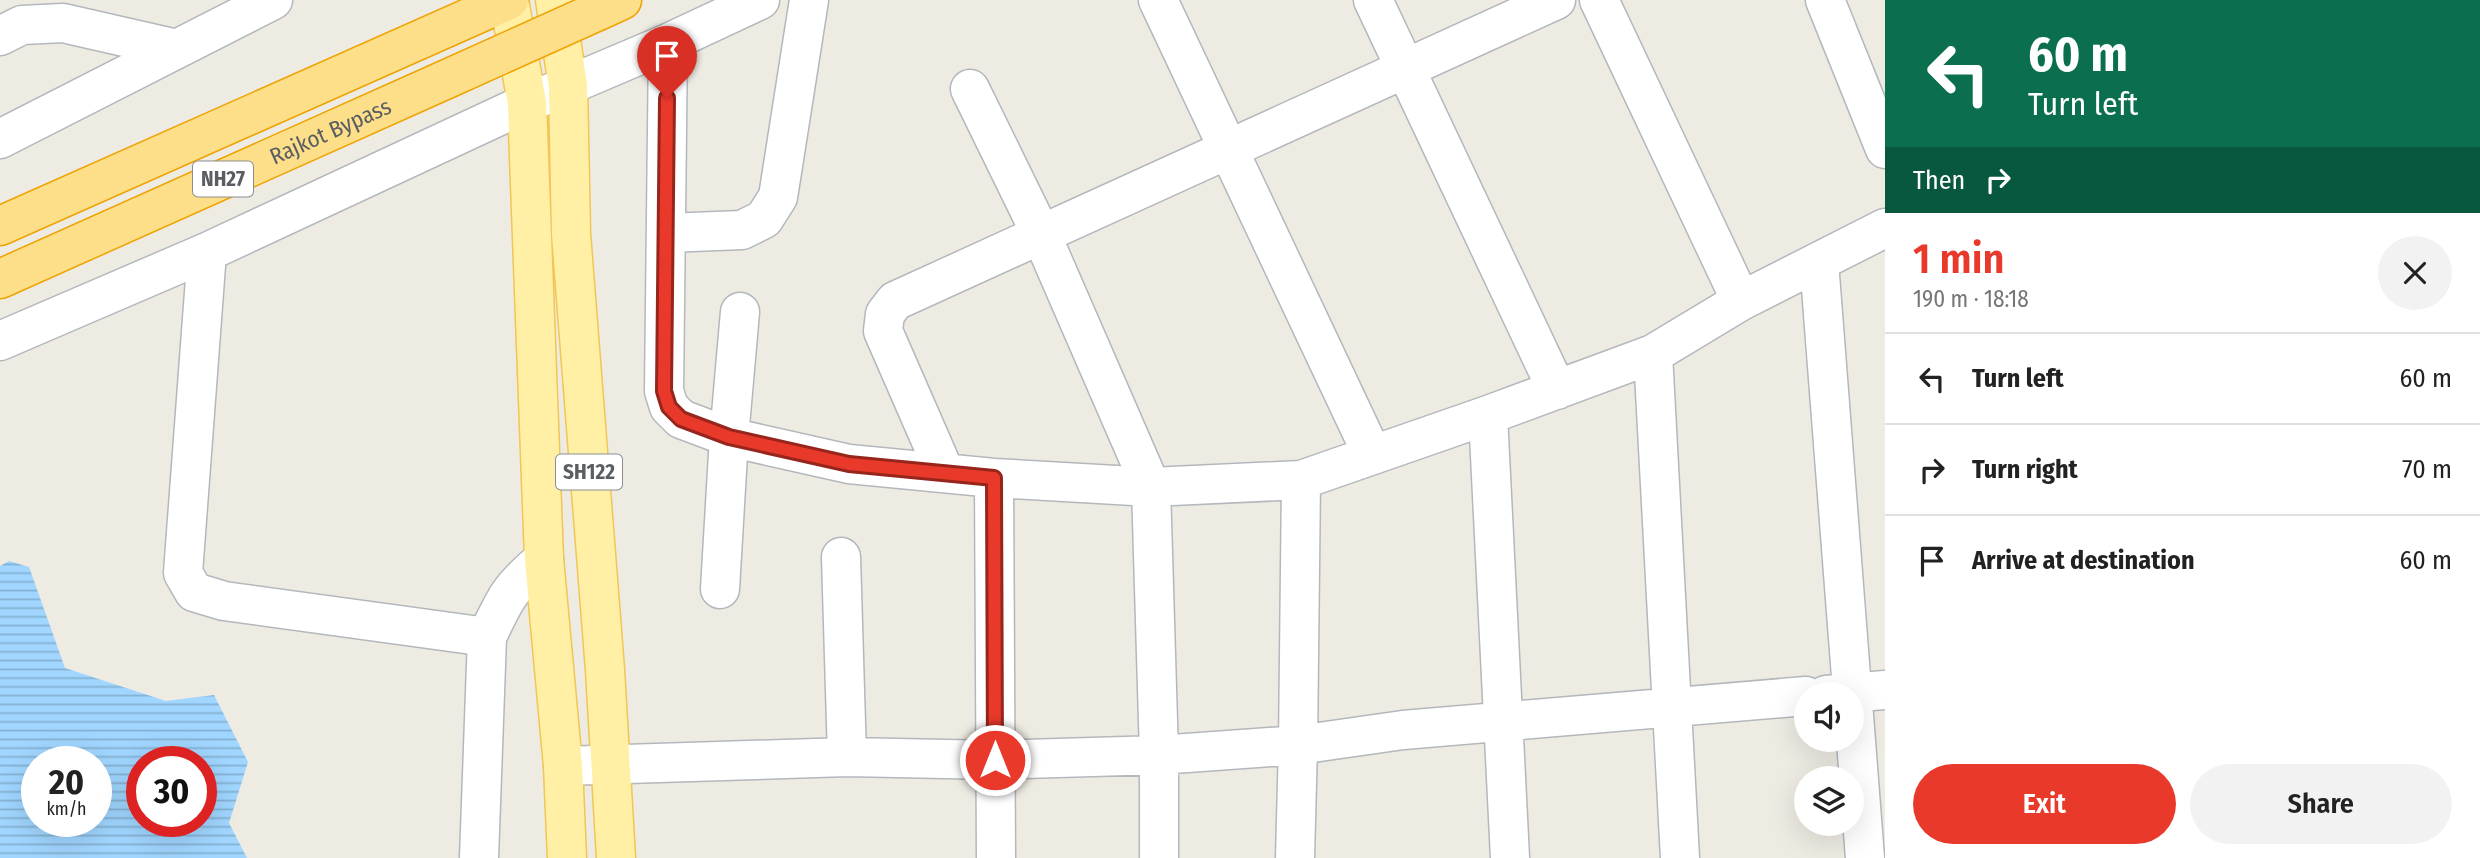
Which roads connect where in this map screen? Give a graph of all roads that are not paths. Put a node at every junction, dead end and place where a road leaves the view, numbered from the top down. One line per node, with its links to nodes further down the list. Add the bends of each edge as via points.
1 (273, 0): 14 (street)
2 (509, 0): 18 (main road); 22 (highway, Rajkot Bypass / NH27)
3 (555, 0): 16 (main road)
4 (760, 0): 13 (street)
5 (809, 0): 24 (street, via 778,197 764,219 742,230)
6 (1373, 0): 15 (street)
7 (1556, 0): 15 (street)
8 (1599, 0): 29 (street)
9 (1825, 0): 21 (street)
10 (1170, 4): 20 (street)
11 (610, 5): 28 (highway, Rajkot Bypass / NH27, bridge)
12 (0, 36): 14 (street, via 22,25 63,23)
13 (668, 43): 16 (street); 24 (street)
14 (177, 49): 19 (street)
15 (1405, 68): 20 (street); 33 (street)
16 (568, 86): 18 (street); 54 (main road, SH122, via 571,234)
17 (970, 89): 25 (street)
18 (527, 103): 26 (street); 42 (main road, SH122)
19 (0, 139)
20 (1229, 148): 25 (street); 36 (street)
21 (1885, 149)
22 (0, 226)
23 (1885, 228): 27 (street)
24 (666, 233): 35 (street, via 664,391 669,407 681,419)
25 (1041, 234): 37 (street, via 895,301 885,314 883,331); 40 (street)
26 (207, 251): 31 (street); 44 (street, via 183,573 194,592 224,601)
27 (1819, 262): 29 (street); 45 (street)
28 (0, 279)
29 (1741, 301): 32 (street)
30 (740, 312): 35 (street)
31 (0, 341)
32 (1653, 354): 33 (street); 47 (street)
33 (1557, 390): 34 (street)
34 (1488, 415): 36 (street); 48 (street)
35 (729, 437): 37 (street, via 849,464); 43 (street)
36 (1372, 454): 39 (street)
37 (945, 473): 38 (street)
38 (994, 478): 40 (street); 53 (street)
39 (1300, 480): 40 (street); 49 (street)
40 (1151, 487): 51 (street)
41 (841, 557): 52 (street)
42 (544, 559): 44 (street, via 519,579); 55 (main road, SH122)
43 (720, 589)
44 (487, 638): 56 (street)
45 (1853, 682)
46 (1794, 697): 47 (street)
47 (1671, 708): 48 (street); 63 (street)
48 (1503, 722): 49 (street, via 1403,730); 62 (street)
49 (1298, 746): 51 (street); 61 (street)
50 (1858, 752): 64 (street)
51 (1159, 755): 53 (street); 60 (street)
52 (847, 757): 53 (street); 54 (street)
53 (995, 760): 59 (street)
54 (610, 765): 55 (street); 58 (main road, SH122)
55 (563, 766): 57 (main road, SH122)
56 (479, 858)
57 (567, 858)
58 (616, 858)
59 (996, 858)
60 (1159, 858)
61 (1295, 858)
62 (1510, 858)
63 (1680, 858)
64 (1865, 858)

